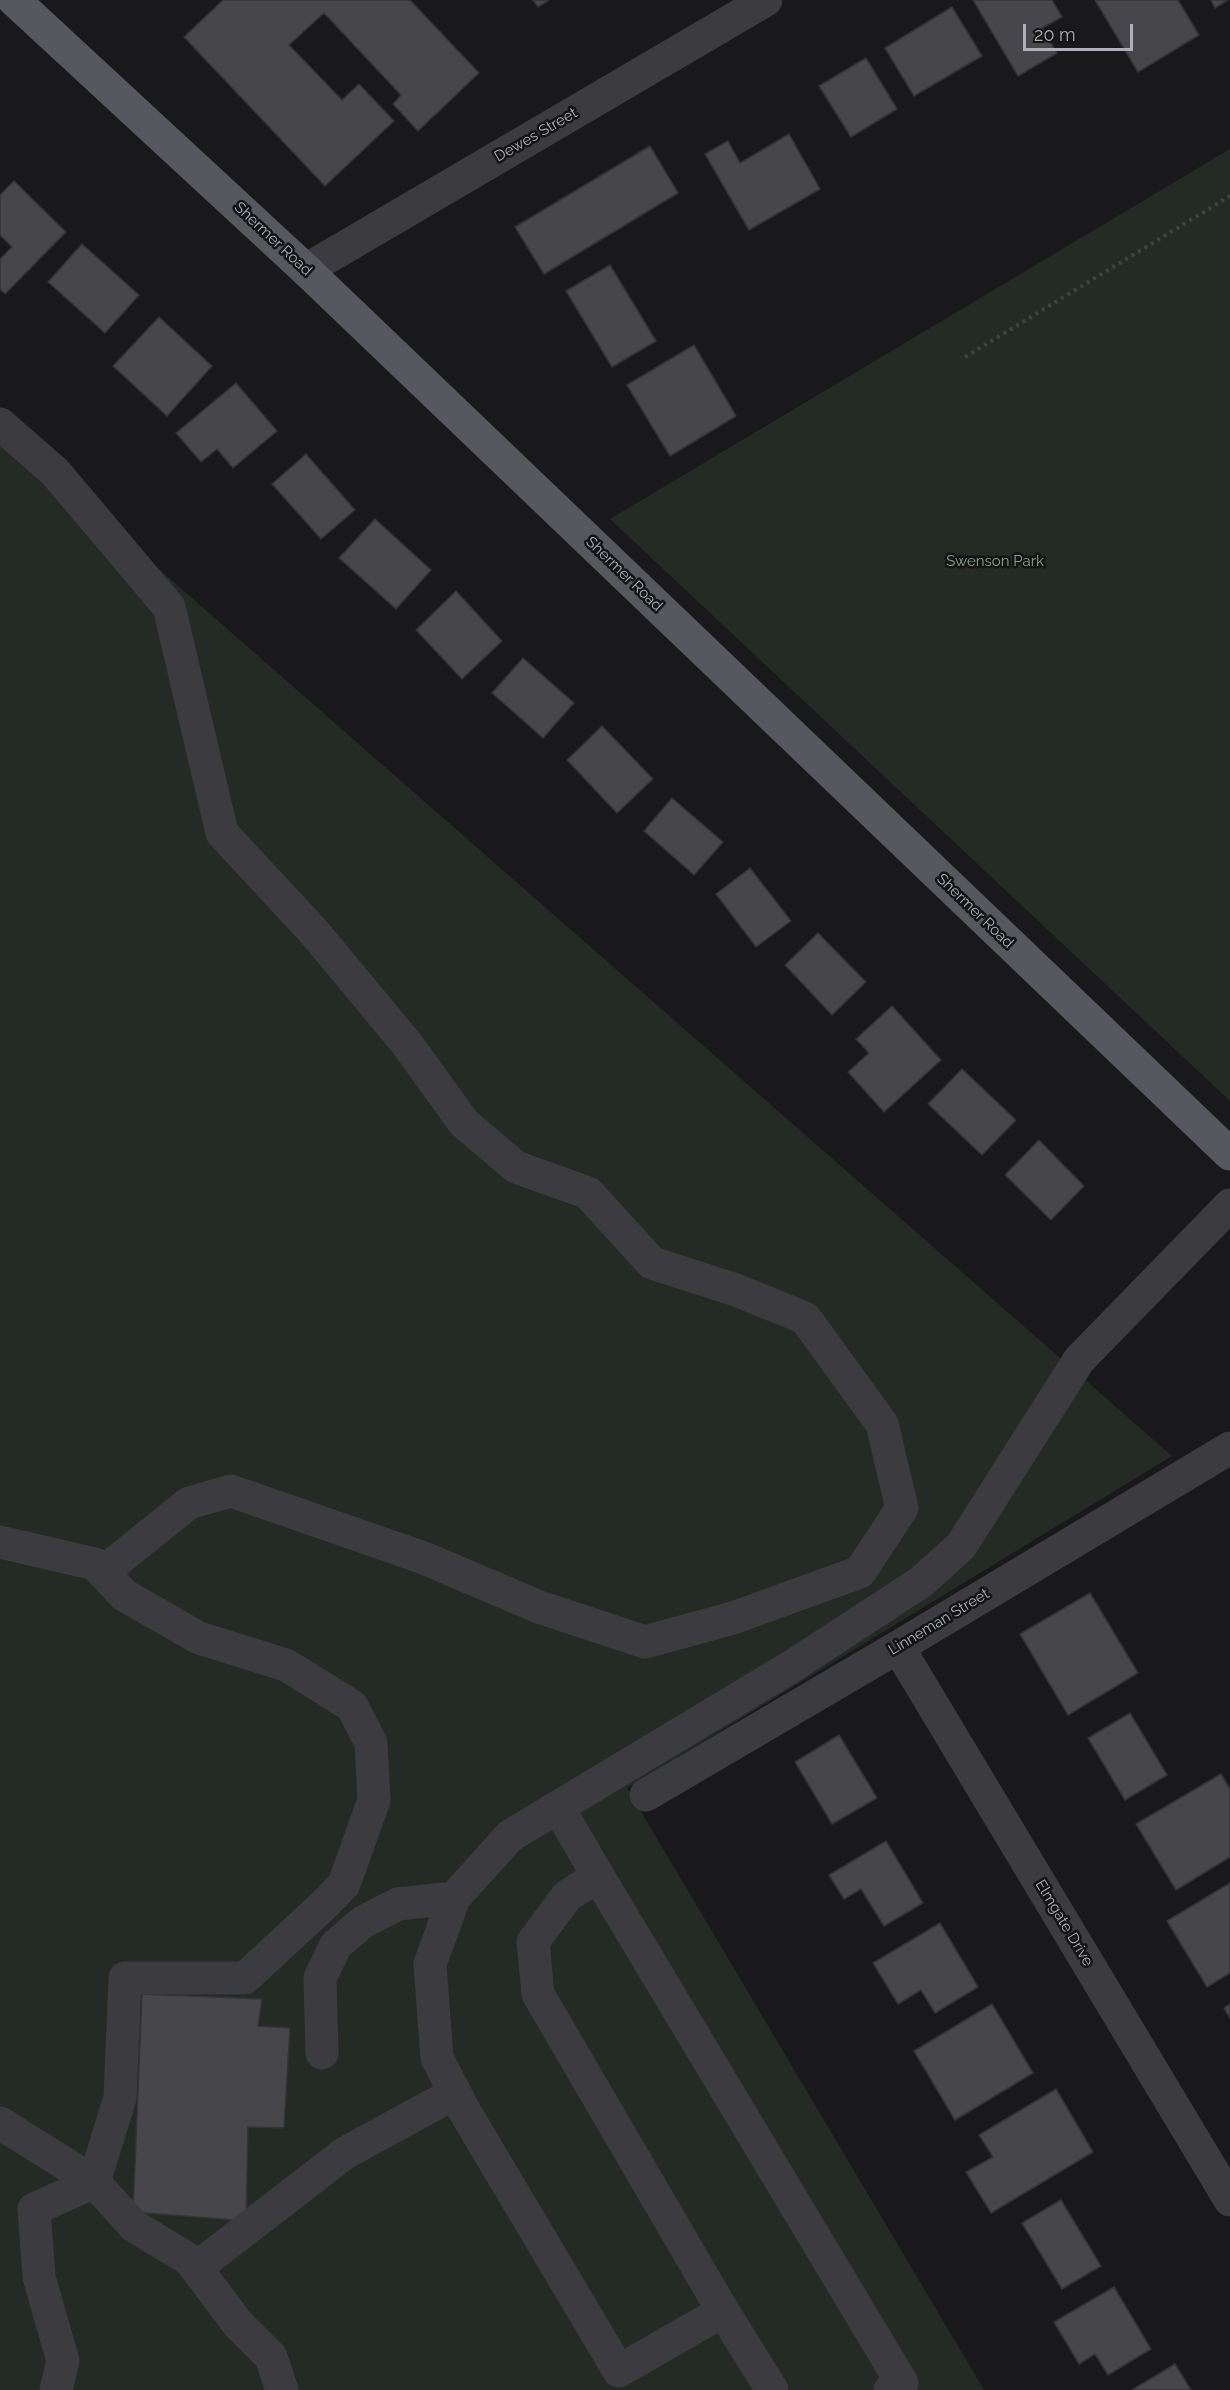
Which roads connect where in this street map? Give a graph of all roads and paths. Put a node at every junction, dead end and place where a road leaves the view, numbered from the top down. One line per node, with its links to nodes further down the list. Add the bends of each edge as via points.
1 (14, 0): 4 (main road, Shermer Road)
2 (766, 0): 4 (street, Dewes Street)
3 (1230, 196): 5 (path)
4 (306, 270): 7 (main road, Shermer Road)
5 (965, 357)
6 (0, 424): 11 (street, via 55,472 169,607 222,832 407,1044 464,1123 516,1167 588,1193 652,1263 736,1290 805,1318 882,1424 902,1508 860,1572 733,1618 645,1642 539,1607 424,1558 231,1491 189,1503)
7 (1230, 1154)
8 (1230, 1205): 14 (street, via 1079,1360 961,1546 921,1582 794,1665)
9 (1230, 1448): 12 (street, Linneman Street)
10 (0, 1542): 11 (street, via 95,1564)
11 (103, 1572): 20 (street, via 124,1594 199,1638 286,1665 352,1706 371,1743 374,1800 344,1884 245,1978 125,1978 120,2098)
12 (898, 1647): 13 (street, Linneman Street); 21 (street, Elmgate Drive)
13 (646, 1795)
14 (558, 1808): 15 (street); 16 (street, via 510,1836)
15 (598, 1876): 23 (street, via 567,1896 533,1942 538,1994); 27 (street, via 902,2384)
16 (454, 1898): 17 (street, via 398,1904 363,1922 336,1945 320,1978); 18 (street, via 430,1964 437,2058)
17 (322, 2053)
18 (455, 2093): 22 (street, via 345,2154); 23 (street, via 619,2371)
19 (0, 2123): 20 (street)
20 (94, 2182): 22 (street, via 134,2226 190,2260); 24 (street, via 34,2209 39,2277 63,2361)
21 (1230, 2200)
22 (196, 2268): 25 (street, via 238,2324 271,2357)
23 (723, 2311): 26 (street)
24 (56, 2390)
25 (282, 2390)
26 (772, 2390)
27 (890, 2390)

